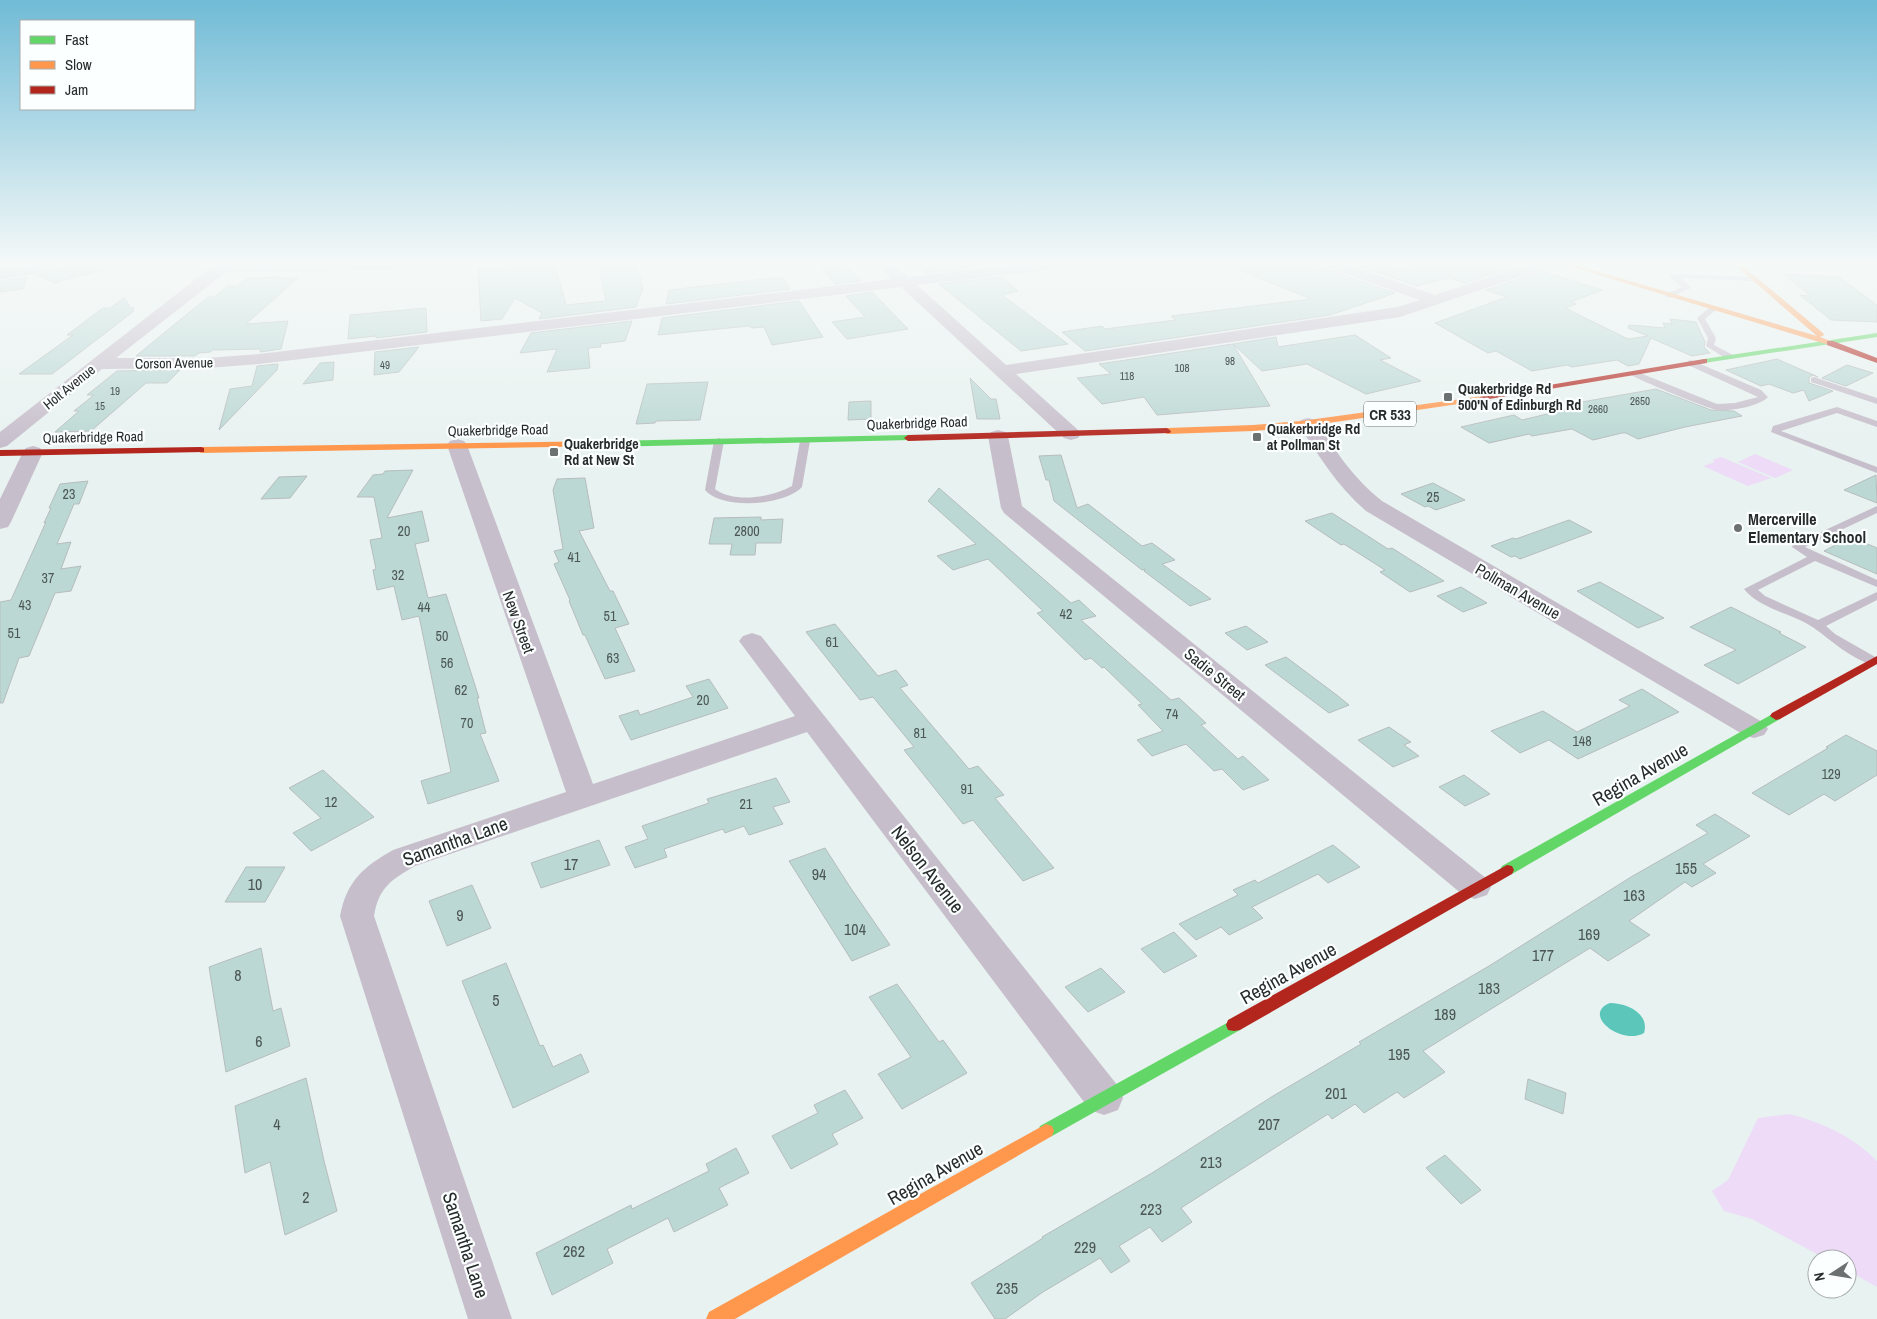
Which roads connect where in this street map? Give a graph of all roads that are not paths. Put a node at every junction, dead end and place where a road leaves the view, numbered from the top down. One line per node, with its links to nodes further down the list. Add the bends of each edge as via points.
1 (152, 323): 13 (street, Holt Avenue)
2 (570, 323): 13 (street, Corson Avenue, via 235,362)
3 (949, 323): 14 (street)
4 (1329, 323): 14 (street)
5 (1704, 323): 10 (lane, via 1712,338 1710,346)
6 (1762, 323): 9 (main road)
7 (1806, 323): 9 (main road)
8 (1877, 335): 9 (main road, CR 533)
9 (1829, 342): 10 (main road, Quakerbridge Road / CR 533); 11 (main road)
10 (1730, 357): 12 (main road, Quakerbridge Road / CR 533)
11 (1877, 361)
12 (1691, 363): 15 (main road, Quakerbridge Road / CR 533); 15 (lane, via 1764,397 1735,406 1716,407)
13 (98, 364): 24 (street, Holt Avenue)
14 (1001, 371): 20 (street)
15 (1632, 373): 18 (main road, Quakerbridge Road / CR 533, via 1421,410)
16 (1814, 380): 17 (lane)
17 (1877, 401)
18 (1308, 424): 20 (main road, Quakerbridge Road / CR 533); 38 (street, Pollman Avenue, via 1339,472 1374,506)
19 (1877, 424): 28 (lane, via 1837,410 1776,428 1776,432)
20 (1071, 434): 21 (main road, Quakerbridge Road / CR 533)
21 (998, 436): 23 (main road, Quakerbridge Road / CR 533); 40 (street, Sadie Street, via 1012,508)
22 (719, 441): 23 (main road, Quakerbridge Road / CR 533); 23 (lane, via 710,490 721,498 751,498 785,495 796,487); 25 (main road, Quakerbridge Road / CR 533)
23 (806, 441)
24 (0, 442)
25 (457, 445): 26 (main road, Quakerbridge Road / CR 533); 39 (street, New Street)
26 (33, 452): 27 (main road, Quakerbridge Road / CR 533); 30 (street)
27 (0, 453)
28 (1877, 470)
29 (1877, 509): 31 (lane, via 1797,547)
30 (0, 522)
31 (1815, 557): 32 (lane); 34 (lane, via 1750,590)
32 (1877, 584)
33 (1877, 595): 34 (lane)
34 (1818, 625): 36 (lane, via 1831,637)
35 (752, 641): 37 (street, Nelson Avenue)
36 (1875, 660): 38 (main road, Regina Avenue)
37 (814, 720): 39 (street, Samantha Lane); 41 (street, Nelson Avenue)
38 (1754, 729): 40 (main road, Regina Avenue)
39 (583, 797): 42 (street, Samantha Lane, via 404,858 369,883 359,899 356,916)
40 (1475, 888): 41 (main road, Regina Avenue)
41 (1104, 1098): 43 (main road, Regina Avenue)
42 (490, 1319)
43 (716, 1319)

